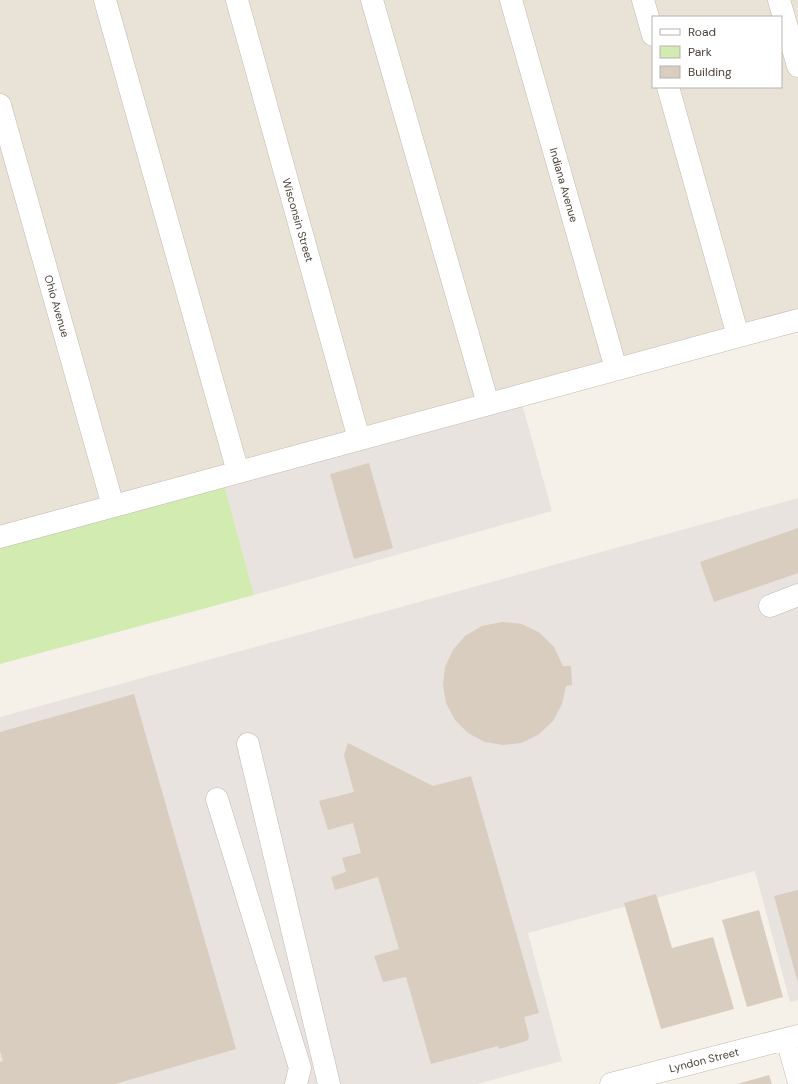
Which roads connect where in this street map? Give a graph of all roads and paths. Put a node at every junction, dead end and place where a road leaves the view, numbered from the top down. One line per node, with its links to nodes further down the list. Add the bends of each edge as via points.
1 (105, 0): 16 (street)
2 (237, 0): 15 (street, Wisconsin Street)
3 (372, 0): 14 (street)
4 (511, 0): 13 (street, Indiana Avenue)
5 (643, 0): 7 (street)
6 (779, 0): 8 (street)
7 (652, 32)
8 (798, 66)
9 (668, 88): 12 (street)
10 (0, 105): 17 (street, Ohio Avenue)
11 (798, 320): 12 (street)
12 (738, 336): 13 (street)
13 (616, 369): 14 (street)
14 (488, 404): 15 (street)
15 (359, 439): 16 (street)
16 (238, 472): 17 (street)
17 (113, 506): 18 (street)
18 (0, 537)
19 (798, 595): 20 (street)
20 (770, 606)
21 (248, 744): 26 (street)
22 (217, 798): 25 (street, via 300,1068)
23 (792, 1037): 24 (street); 27 (street, Lyndon Street)
24 (798, 1078)
25 (296, 1084)
26 (329, 1084)
27 (611, 1084)

